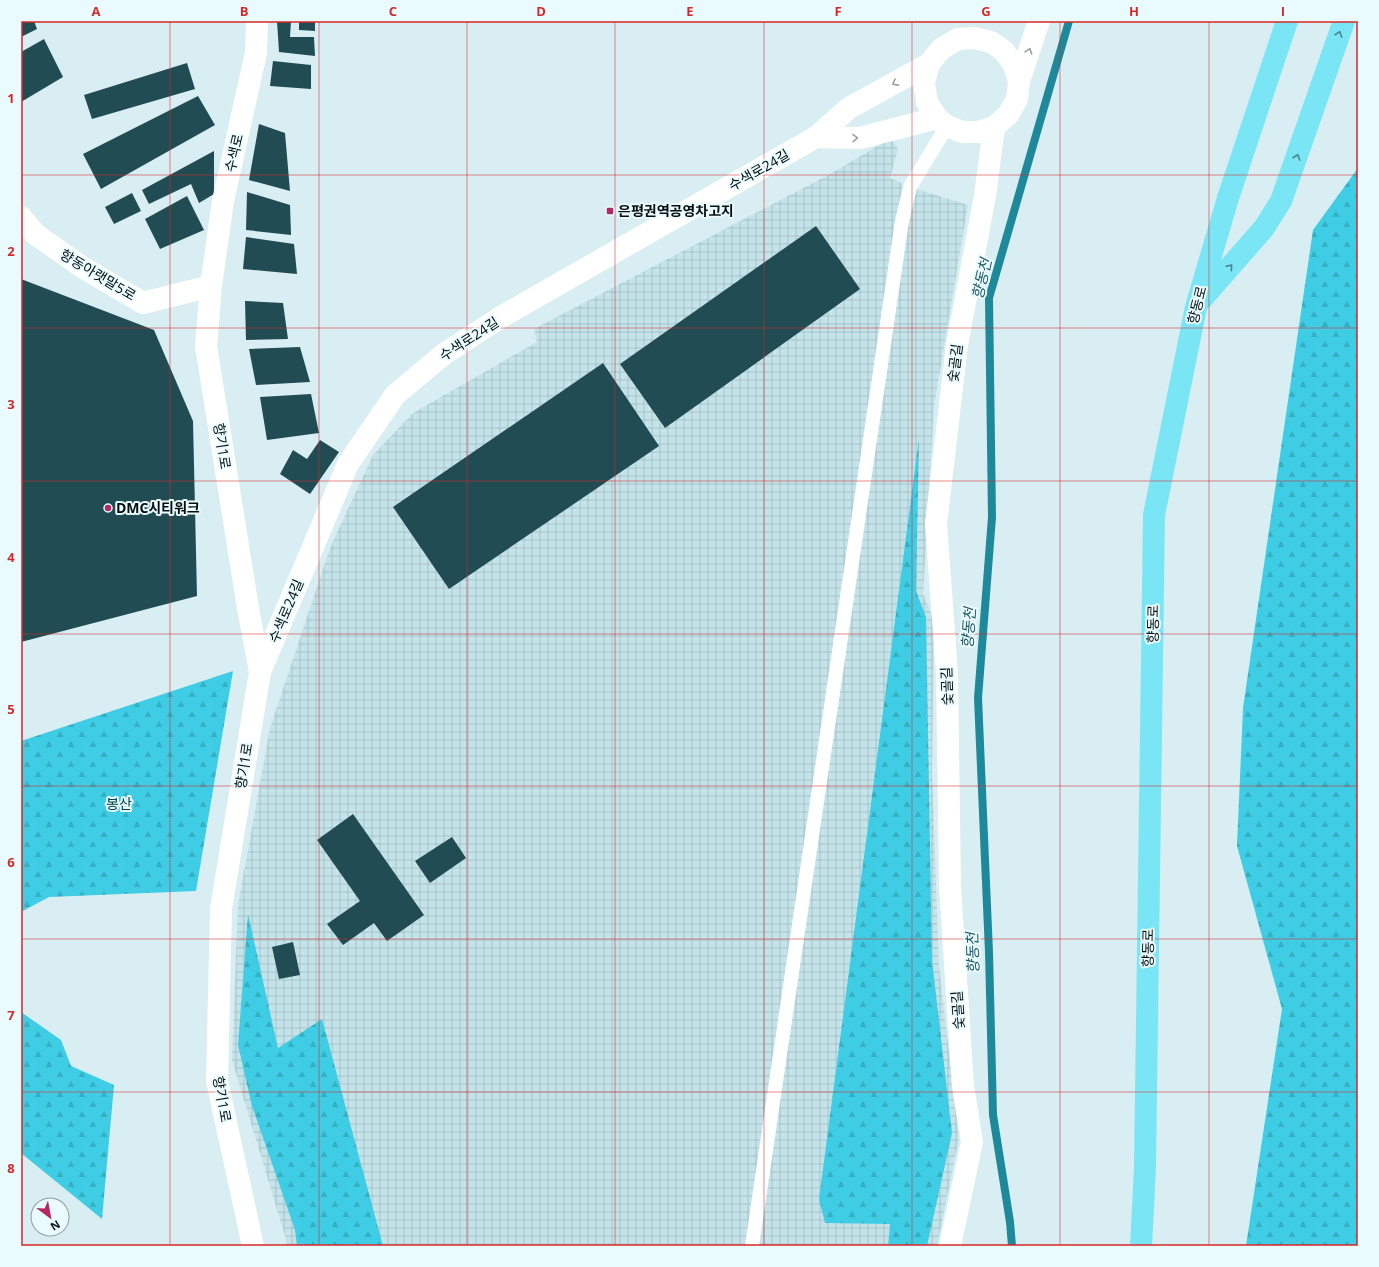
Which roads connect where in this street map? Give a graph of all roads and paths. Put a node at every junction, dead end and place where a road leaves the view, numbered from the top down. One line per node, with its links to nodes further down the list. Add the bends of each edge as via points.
1 (257, 21): 12 (street, 수색로, via 256,53 223,202)
2 (1039, 21): 7 (street, 수색로24길, one-way to 2)
3 (1287, 21): 13 (main road, 향동로, via 1228,198)
4 (1344, 21): 13 (main road, one-way to 4, via 1264,228 1281,201)
5 (963, 30): 6 (street, 수색로24길, via 941,49); 7 (street, 수색로24길, via 974,38 991,42 1004,51 1014,65)
6 (929, 64): 8 (street, 수색로24길, via 924,82 926,102); 10 (street, 수색로24길, one-way to 10, via 849,108)
7 (1019, 81): 9 (street, 수색로24길, via 1017,99 1008,115)
8 (942, 122): 9 (street, 수색로24길, via 962,132 978,132); 10 (street, one-way to 8, via 860,138); 16 (lane, via 910,187 902,221)
9 (994, 127): 17 (street, 숯골길, via 985,196 957,345 936,524 947,673 950,887 963,1086 972,1142)
10 (816, 137): 14 (street, 수색로24길, via 501,317 444,354 394,395 348,464)
11 (21, 217): 12 (street, 향동아랫말5로, via 40,238 82,267 143,303)
12 (211, 286): 14 (street, 향기1로, via 206,346)
13 (1196, 307): 18 (main road, 향동로, via 1154,514 1145,1167)
14 (260, 672): 15 (street, 향기1로, via 220,909 217,1081)
15 (253, 1246)
16 (752, 1246)
17 (950, 1246)
18 (1141, 1246)

